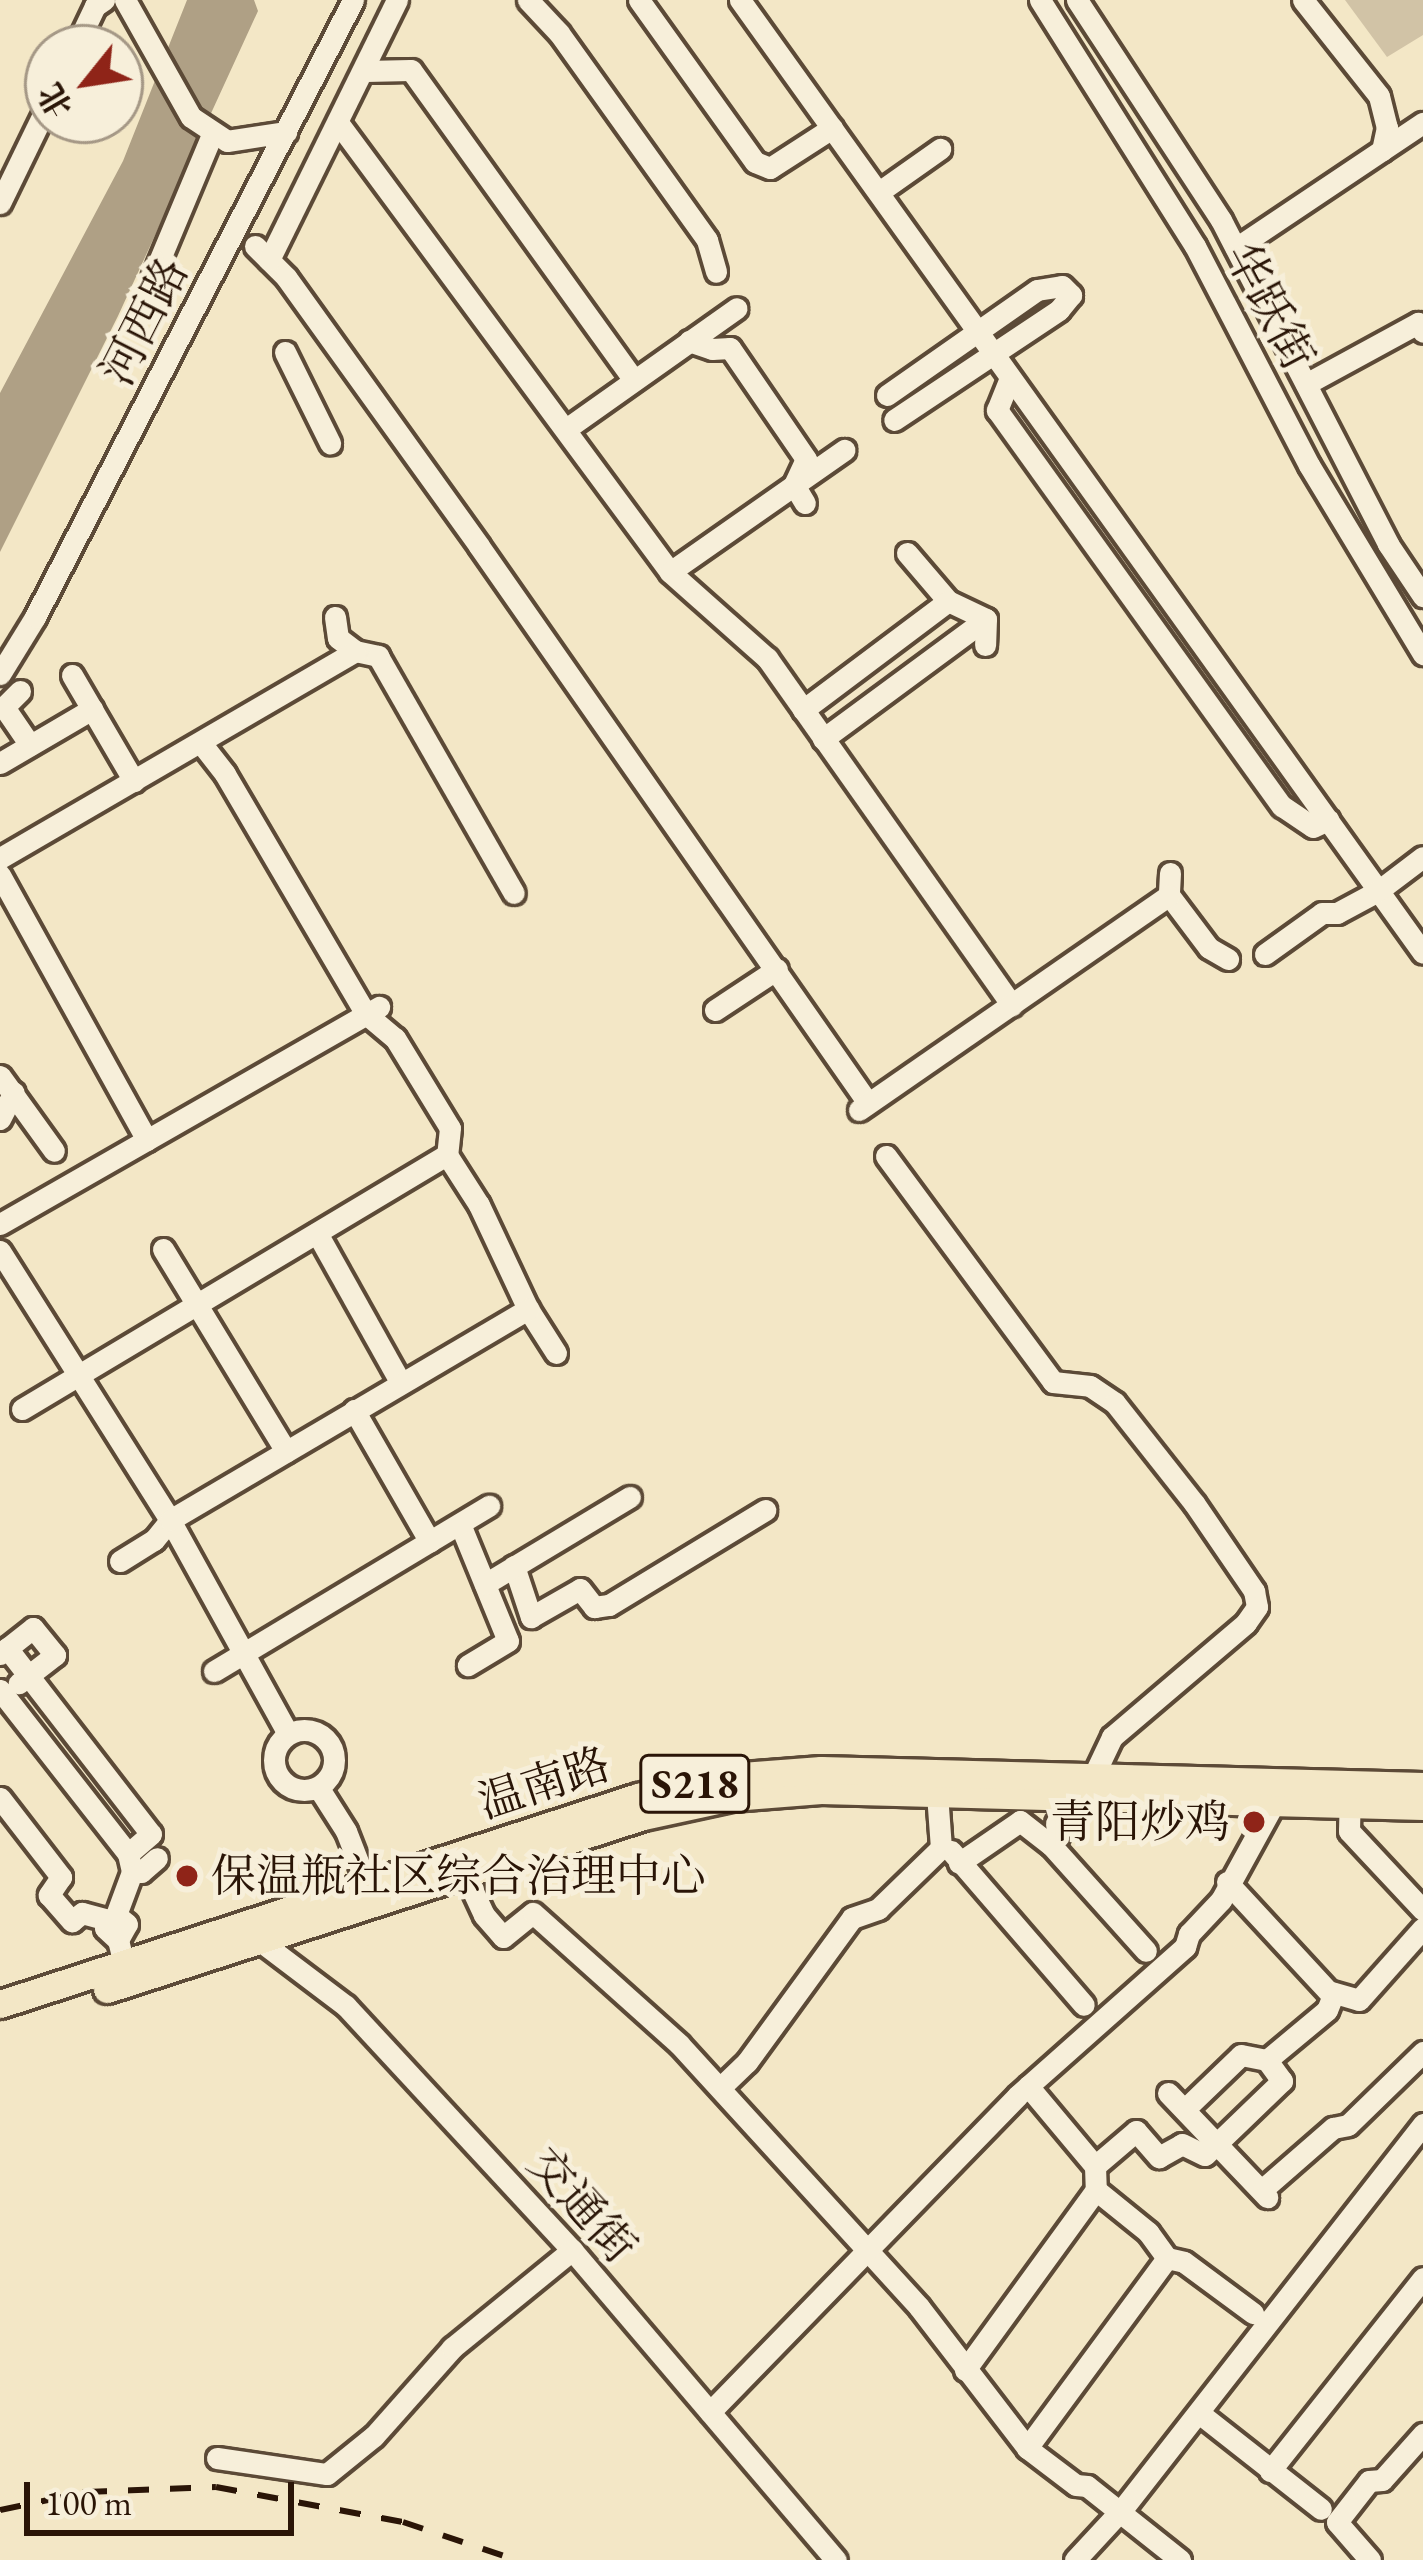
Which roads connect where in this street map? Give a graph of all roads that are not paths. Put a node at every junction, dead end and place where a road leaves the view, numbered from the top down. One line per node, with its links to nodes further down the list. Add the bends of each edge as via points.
1 (104, 0): 11 (street)
2 (352, 0): 17 (street, 河西路)
3 (528, 0): 24 (street, via 707,239)
4 (639, 0): 15 (street, via 755,162 770,168)
5 (740, 0): 15 (street)
6 (1040, 0): 48 (street, 华跃街, via 1195,247 1309,465)
7 (1077, 0): 23 (street, 华跃街)
8 (1303, 0): 20 (street, via 1379,96 1387,128)
9 (129, 2): 16 (street, via 168,83 191,117)
10 (399, 4): 12 (street)
11 (86, 24)
12 (364, 70): 13 (street); 32 (street, via 411,70)
13 (339, 124): 36 (street); 67 (street, via 262,253)
14 (1423, 124): 20 (street)
15 (832, 128): 21 (street)
16 (213, 132): 17 (street, via 227,141); 25 (street)
17 (286, 132): 49 (street, 河西路)
18 (29, 144): 22 (street)
19 (940, 149): 21 (street)
20 (1382, 150): 23 (street)
21 (879, 192): 27 (street)
22 (0, 203)
23 (1236, 248): 33 (street, 华跃街)
24 (716, 272)
25 (152, 278)
26 (737, 308): 29 (street)
27 (976, 332): 31 (street); 31 (street, via 1037,290 1062,286 1071,295); 34 (street)
28 (1423, 332): 33 (street, via 1418,323)
29 (689, 341): 32 (street); 39 (street, via 730,348 806,459)
30 (285, 352): 37 (street)
31 (992, 353): 35 (street); 62 (street)
32 (634, 380): 36 (street)
33 (1306, 384): 42 (street, 华跃街)
34 (887, 394)
35 (894, 420)
36 (566, 429): 41 (street)
37 (330, 442)
38 (844, 450): 39 (street)
39 (800, 494): 41 (street)
40 (907, 553): 43 (street)
41 (670, 572): 53 (street, via 767,658)
42 (1423, 596)
43 (948, 601): 45 (street); 53 (street)
44 (335, 617): 47 (street, via 338,638)
45 (986, 619): 46 (street); 54 (street)
46 (985, 645)
47 (355, 652): 55 (street); 63 (street, via 378,656)
48 (1423, 653)
49 (0, 674)
50 (73, 675): 52 (street)
51 (20, 691): 56 (street, via 4,707)
52 (92, 709): 56 (street); 58 (street)
53 (803, 710): 54 (street)
54 (823, 739): 68 (street)
55 (201, 743): 58 (street); 70 (street)
56 (30, 745): 57 (street)
57 (0, 763)
58 (134, 781): 60 (street)
59 (1423, 857): 62 (street)
60 (0, 858)
61 (0, 875): 73 (street)
62 (1378, 891): 64 (street); 65 (street, via 1322,914)
63 (514, 892)
64 (1423, 953)
65 (1265, 954)
66 (1228, 959): 68 (street, via 1209,948 1169,884)
67 (777, 969): 68 (street, via 862,1107); 69 (street)
68 (1012, 1005)
69 (715, 1010)
70 (373, 1011): 73 (street); 75 (street, via 450,1129)
71 (7, 1084): 72 (street); 74 (street)
72 (0, 1119)
73 (147, 1140): 77 (street)
74 (55, 1150)
75 (447, 1155): 78 (street); 82 (street)
76 (886, 1156): 107 (street, via 1053,1382 1090,1386 1115,1402 1254,1592 1257,1606 1246,1623 1112,1737)
77 (0, 1224)
78 (317, 1233): 81 (street); 85 (street)
79 (163, 1249): 81 (street)
80 (0, 1251): 84 (street)
81 (201, 1303): 84 (street); 88 (street)
82 (528, 1309): 83 (street); 85 (street)
83 (556, 1353)
84 (75, 1378): 86 (street); 92 (street)
85 (401, 1383): 87 (street)
86 (22, 1409)
87 (354, 1411): 88 (street); 94 (street)
88 (286, 1451): 92 (street)
89 (630, 1497): 96 (street)
90 (489, 1506): 93 (street)
91 (765, 1510): 98 (street)
92 (170, 1520): 95 (street); 101 (street)
93 (460, 1524): 94 (street); 97 (street)
94 (430, 1542): 101 (street)
95 (120, 1561)
96 (514, 1566): 97 (street); 98 (street, via 532,1617 580,1589 594,1607)
97 (484, 1584): 102 (street, via 508,1641)
98 (609, 1605): 99 (street)
99 (619, 1629)
100 (4, 1651): 104 (street); 104 (street, via 33,1628 55,1655)
101 (243, 1654): 103 (street); 106 (street)
102 (468, 1665)
103 (214, 1670)
104 (28, 1676): 105 (street); 117 (street, via 151,1834)
105 (2, 1692): 117 (street)
106 (287, 1734): 109 (street, via 275,1750 280,1780 298,1790); 109 (street, via 315,1732 330,1744 332,1772)
107 (1093, 1777): 111 (main road, 温南路 / S218); 120 (main road, 温南路 / S218, via 820,1770 729,1777 638,1796)
108 (1423, 1786): 111 (main road, 温南路 / S218)
109 (319, 1787): 120 (street)
110 (937, 1793): 113 (main road, 温南路 / S218); 115 (street); 118 (main road, 温南路 / S218, via 732,1797 644,1816)
111 (1350, 1794): 113 (main road, 温南路 / S218); 114 (main road, 温南路 / S218); 121 (street, via 1348,1831)
112 (0, 1798): 124 (street, via 61,1877 50,1894 72,1921 82,1913)
113 (1274, 1803): 119 (street)
114 (1423, 1806)
115 (950, 1855): 125 (street, via 1020,1821 1054,1834); 128 (street); 132 (street, via 878,1909 852,1918)
116 (157, 1858): 117 (street, via 141,1872)
117 (130, 1863): 124 (street)
118 (465, 1874): 123 (main road, 温南路 / S218); 132 (street, via 503,1937 533,1913)
119 (1227, 1882): 126 (street); 133 (street, via 1185,1947)
120 (367, 1885): 123 (main road, 温南路 / S218)
121 (1423, 1910)
122 (1423, 1928): 126 (street, via 1359,2000)
123 (257, 1932): 124 (main road, 温南路 / S218); 129 (main road, 温南路 / S218); 140 (street, 交通街, via 346,2006)
124 (116, 1935): 127 (main road, 温南路 / S218)
125 (1145, 1951)
126 (1334, 1993): 131 (street, via 1327,2011)
127 (0, 2004)
128 (1084, 2005)
129 (0, 2024)
130 (1423, 2052): 137 (street, via 1265,2193)
131 (1267, 2060): 135 (street, via 1241,2056); 137 (street, via 1282,2081)
132 (722, 2086): 141 (street)
133 (1028, 2086): 138 (street); 141 (street)
134 (1168, 2092): 135 (street)
135 (1186, 2108): 137 (street)
136 (1423, 2124): 147 (street)
137 (1217, 2143): 138 (street, via 1205,2155 1182,2144 1159,2157 1136,2131)
138 (1096, 2166): 139 (street)
139 (1096, 2190): 142 (street); 145 (street)
140 (572, 2250): 146 (street, 交通街); 150 (street, via 452,2348 374,2436 327,2474)
141 (867, 2250): 145 (street); 146 (street)
142 (1167, 2258): 144 (street, via 1184,2262); 149 (street)
143 (1423, 2278): 151 (street)
144 (1252, 2314)
145 (965, 2370): 149 (street)
146 (710, 2412): 154 (street, 交通街)
147 (1198, 2413): 151 (street); 153 (street)
148 (1423, 2434): 157 (street, via 1337,2522)
149 (1027, 2447): 153 (street)
150 (217, 2458)
151 (1270, 2471): 152 (street)
152 (1321, 2509)
153 (1116, 2512): 155 (street); 156 (street)
154 (836, 2560)
155 (1075, 2560)
156 (1180, 2560)
157 (1370, 2560)

